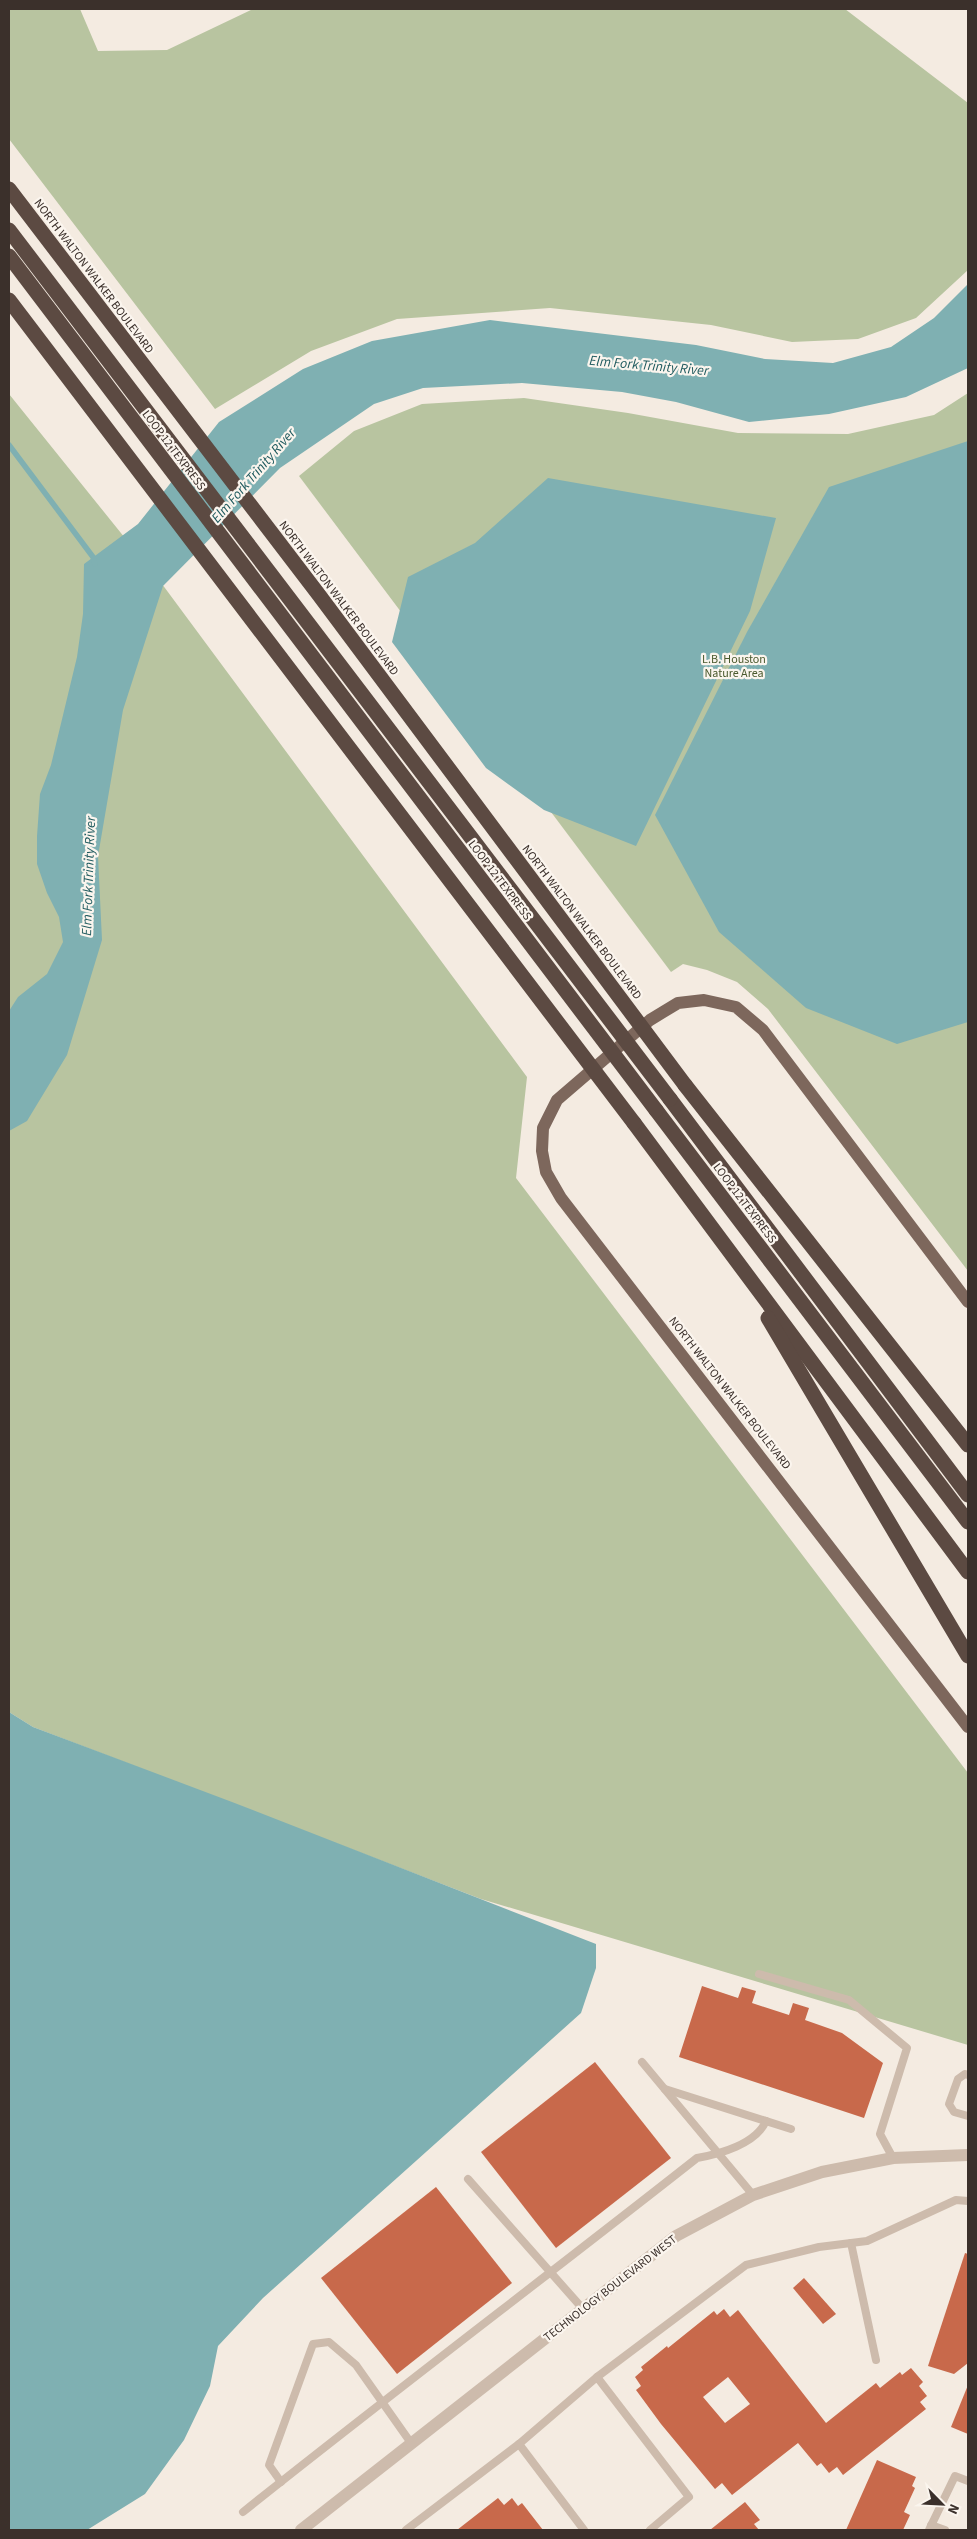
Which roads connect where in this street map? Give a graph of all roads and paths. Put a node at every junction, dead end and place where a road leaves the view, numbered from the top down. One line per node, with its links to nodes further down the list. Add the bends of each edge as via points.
1 (9, 189): 7 (highway, NORTH WALTON WALKER BOULEVARD, bridge, via 319,595 685,1084)
2 (9, 230): 8 (highway, LOOP 12 TEXPRESS, bridge)
3 (9, 256): 9 (highway, LOOP 12 TEXPRESS, bridge)
4 (9, 300): 5 (highway, bridge)
5 (732, 1256): 10 (highway); 11 (highway)
6 (968, 1302): 12 (main road, NORTH WALTON WALKER BOULEVARD, via 763,1030 736,1007 704,1000 678,1003 650,1020 558,1100 543,1128 542,1151 546,1172 561,1198)
7 (968, 1445)
8 (968, 1495)
9 (968, 1522)
10 (968, 1572)
11 (968, 1656)
12 (968, 1727)
13 (759, 1974): 22 (lane, via 850,2000 907,2048 880,2134)
14 (642, 2062): 16 (lane)
15 (968, 2075): 17 (lane, via 958,2078 949,2104 954,2112)
16 (665, 2089): 18 (lane); 20 (lane)
17 (968, 2116)
18 (766, 2121): 19 (lane); 20 (lane, via 762,2131)
19 (791, 2129)
20 (719, 2154): 24 (lane); 27 (lane, via 697,2158)
21 (968, 2155): 22 (street, TECHNOLOGY BOULEVARD WEST)
22 (893, 2158): 24 (street, TECHNOLOGY BOULEVARD WEST, via 822,2172)
23 (468, 2179): 27 (lane)
24 (753, 2194): 28 (street, TECHNOLOGY BOULEVARD WEST, via 676,2236)
25 (968, 2201): 26 (lane, via 956,2200 867,2241)
26 (851, 2243): 29 (lane); 30 (lane, via 819,2247 746,2265)
27 (551, 2273): 28 (lane); 31 (lane)
28 (583, 2309): 32 (street, TECHNOLOGY BOULEVARD WEST)
29 (876, 2360)
30 (597, 2377): 33 (lane); 41 (lane, via 689,2497)
31 (381, 2401): 32 (lane); 34 (lane); 34 (lane, via 356,2365 329,2342 312,2344 269,2465)
32 (411, 2443): 38 (street, TECHNOLOGY BOULEVARD WEST)
33 (519, 2444): 39 (lane); 40 (lane)
34 (281, 2482): 36 (lane)
35 (968, 2482): 37 (lane, via 954,2476)
36 (243, 2512)
37 (930, 2528): 42 (lane)
38 (301, 2530)
39 (406, 2530)
40 (584, 2530)
41 (650, 2530)
42 (945, 2530)

